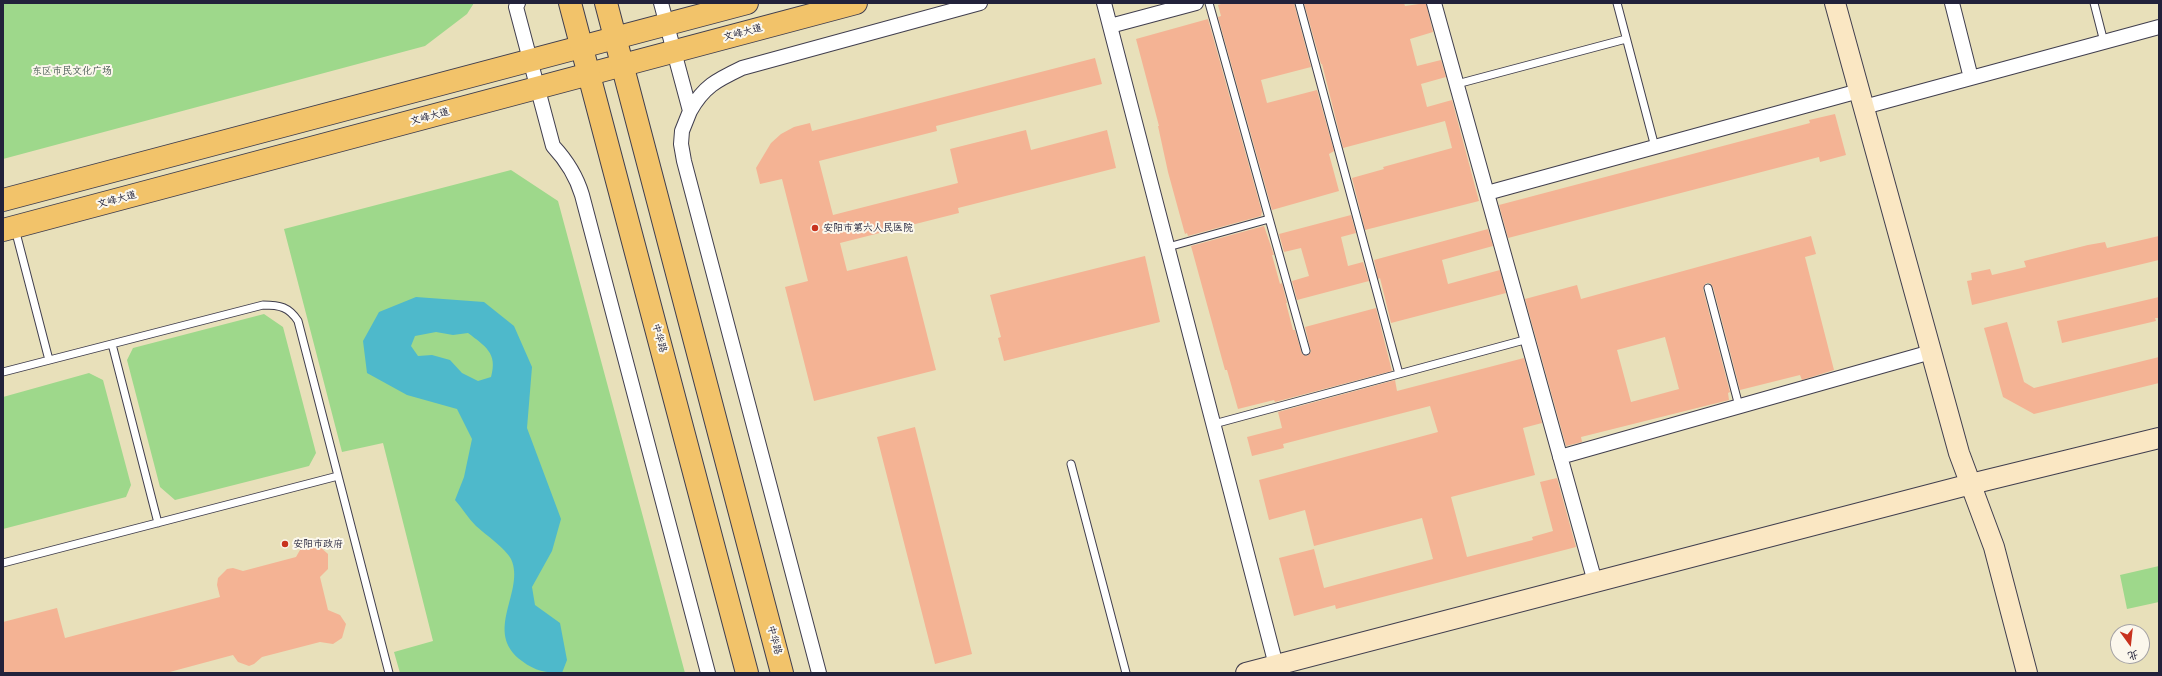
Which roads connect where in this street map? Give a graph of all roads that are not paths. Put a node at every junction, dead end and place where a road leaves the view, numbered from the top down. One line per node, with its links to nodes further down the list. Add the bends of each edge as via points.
1 (518, 3): 25 (street, via 516,7)
2 (570, 3): 23 (main road, 中华路)
3 (606, 3): 20 (main road, 中华路)
4 (661, 3): 17 (street)
5 (747, 3): 17 (main road)
6 (856, 3): 24 (main road, 文峰大道)
7 (980, 3): 32 (street, via 742,68 715,81 699,95)
8 (1104, 3): 18 (street)
9 (1196, 3): 18 (street)
10 (1209, 3): 36 (lane)
11 (1299, 3): 46 (lane)
12 (1434, 3): 29 (street)
13 (1617, 3): 21 (lane)
14 (1835, 3): 31 (street)
15 (1952, 3): 28 (street)
16 (2094, 3): 22 (lane)
17 (667, 24): 20 (main road); 24 (street)
18 (1110, 26): 38 (street)
19 (2159, 27): 22 (street)
20 (615, 38): 23 (main road); 26 (main road, 中华路)
21 (1626, 39): 29 (lane); 33 (lane)
22 (2104, 42): 28 (street)
23 (582, 47): 25 (main road); 27 (main road, 中华路)
24 (674, 52): 26 (main road, 文峰大道); 32 (street)
25 (530, 60): 30 (street); 35 (main road)
26 (622, 65): 27 (main road, 文峰大道); 61 (main road, 中华路)
27 (589, 74): 30 (main road, 文峰大道); 60 (main road, 中华路)
28 (1971, 78): 31 (street)
29 (1457, 84): 34 (street)
30 (537, 88): 37 (main road, 文峰大道); 59 (street, via 553,146 568,163 582,195)
31 (1862, 99): 33 (street); 43 (street)
32 (690, 111): 62 (street, via 682,131 684,161)
33 (1655, 147): 34 (street)
34 (1487, 192): 40 (street)
35 (3, 200)
36 (1269, 219): 38 (lane); 42 (lane)
37 (9, 229): 44 (lane)
38 (1168, 247): 48 (street)
39 (1708, 288): 47 (lane)
40 (1528, 339): 46 (lane); 50 (street)
41 (112, 344): 44 (lane); 52 (lane, via 263,305 280,305 292,311 298,321); 54 (lane)
42 (1306, 351)
43 (1931, 352): 47 (street); 53 (street, via 1959,453)
44 (49, 360): 45 (lane)
45 (3, 372)
46 (1399, 374): 48 (lane)
47 (1739, 406): 50 (street)
48 (1214, 424): 57 (street)
49 (2159, 438): 53 (street)
50 (1560, 457): 56 (street)
51 (1071, 464): 63 (lane)
52 (338, 476): 54 (lane); 58 (lane)
53 (1971, 484): 56 (street); 65 (street, via 1994,547)
54 (158, 523): 55 (lane)
55 (3, 563)
56 (1595, 582): 57 (street)
57 (1277, 669): 64 (street)
58 (389, 673)
59 (708, 673)
60 (747, 673)
61 (782, 673)
62 (819, 673)
63 (1126, 673)
64 (1246, 673)
65 (2027, 673)

